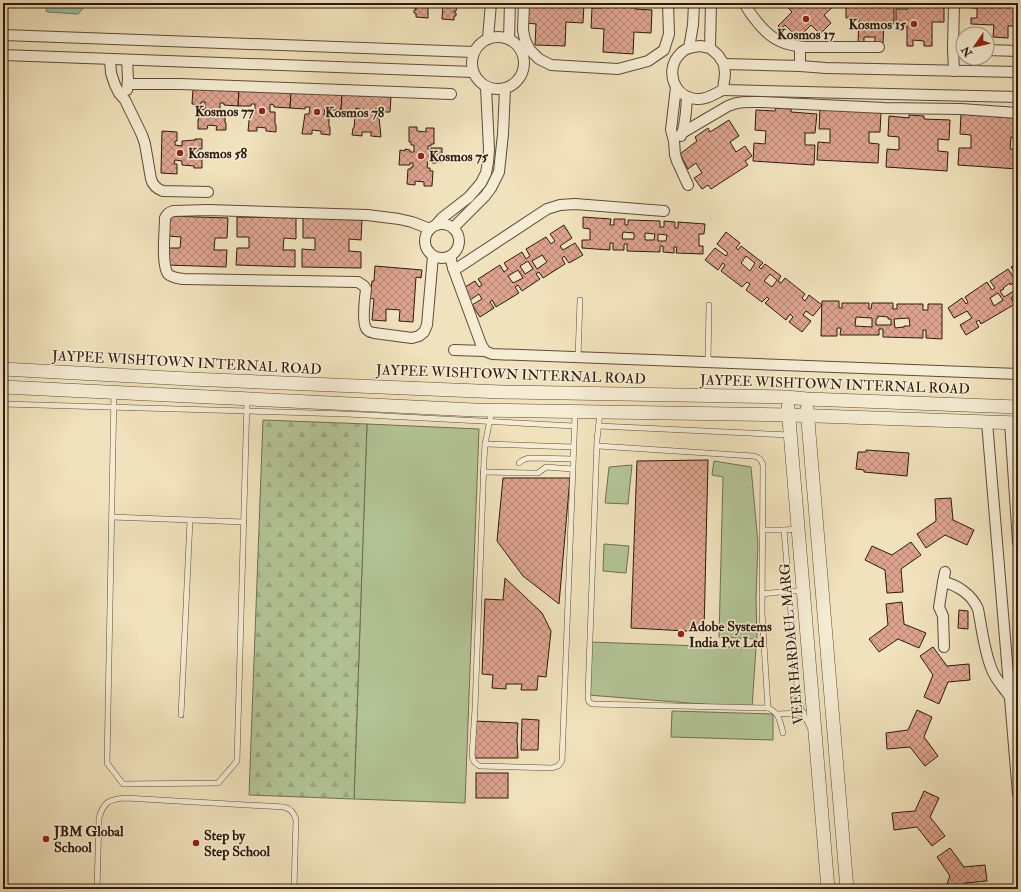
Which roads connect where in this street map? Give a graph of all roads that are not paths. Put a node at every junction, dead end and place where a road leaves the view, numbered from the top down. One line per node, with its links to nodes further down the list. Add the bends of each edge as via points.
1 (491, 3): 11 (street)
2 (510, 3): 12 (street)
3 (524, 3): 4 (street, via 522,30 530,50 539,59 551,65 618,69 648,61 664,50 669,34)
4 (668, 3)
5 (694, 3): 15 (street)
6 (711, 3): 16 (street)
7 (744, 3): 13 (street, via 773,38)
8 (954, 3): 9 (street)
9 (956, 26)
10 (3, 35): 18 (street)
11 (488, 38): 12 (street, via 499,36); 18 (street)
12 (509, 39): 32 (street, via 520,49 525,64 516,83)
13 (800, 47): 14 (street); 25 (street)
14 (879, 47)
15 (689, 48): 16 (street); 31 (street, via 680,53 674,62 672,72)
16 (710, 48): 23 (street)
17 (995, 51): 19 (street)
18 (473, 52): 27 (street)
19 (1018, 52)
20 (3, 55): 21 (street)
21 (110, 59): 22 (street); 37 (street, via 115,85)
22 (127, 60): 27 (street); 29 (street)
23 (724, 64): 25 (street); 33 (street, via 726,74)
24 (955, 65): 26 (street)
25 (800, 66): 26 (street)
26 (954, 71): 28 (street)
27 (473, 72): 30 (street, via 478,81)
28 (1018, 72)
29 (128, 84): 34 (street); 37 (street)
30 (486, 87): 32 (street); 44 (street, via 489,149 486,173 469,197)
31 (676, 87): 35 (street); 40 (street, via 671,130)
32 (505, 89): 45 (street, via 499,172 492,188)
33 (723, 90): 35 (street, via 698,100); 36 (street)
34 (451, 94)
35 (687, 97): 39 (street)
36 (1018, 97)
37 (124, 100): 42 (street, via 142,134 155,187 163,191)
38 (1018, 113): 39 (street, via 745,102 728,106)
39 (682, 133): 40 (street)
40 (674, 141): 41 (street, via 677,161)
41 (688, 185)
42 (208, 192)
43 (664, 211): 48 (street, via 560,205 547,209 459,267)
44 (433, 227): 45 (street, via 442,224); 46 (street, via 426,234 425,241 426,248); 46 (street, via 368,215 208,210 172,212 165,218 164,264 168,274 183,279 358,282 366,289 364,322 368,332 412,338 424,332 427,325)
45 (453, 228): 47 (street, via 458,234 459,242 457,250)
46 (433, 256): 47 (street)
47 (450, 256): 48 (street)
48 (453, 268): 52 (street)
49 (580, 300): 53 (lane)
50 (709, 305): 54 (lane)
51 (454, 350): 52 (street)
52 (485, 351): 53 (street, via 492,354)
53 (578, 357): 54 (street)
54 (708, 362): 56 (street)
55 (3, 368): 59 (street, JAYPEE WISHTOWN INTERNAL ROAD, via 189,379 502,392)
56 (1018, 374)
57 (3, 387): 58 (street)
58 (114, 392): 62 (street); 63 (lane)
59 (786, 397): 60 (street, JAYPEE WISHTOWN INTERNAL ROAD); 67 (street, VEER HARDAUL MARG)
60 (807, 399): 64 (street, JAYPEE WISHTOWN INTERNAL ROAD); 69 (street)
61 (3, 404): 63 (lane)
62 (247, 405): 63 (lane); 68 (street, via 475,410); 84 (lane)
63 (114, 407): 82 (lane)
64 (1018, 407)
65 (575, 412): 66 (street); 68 (street); 72 (lane)
66 (600, 412): 67 (street); 73 (lane)
67 (789, 415): 69 (street); 74 (street, VEER HARDAUL MARG)
68 (491, 416): 72 (lane); 75 (lane)
69 (808, 416): 70 (street); 107 (street)
70 (987, 422): 71 (street); 95 (street)
71 (1014, 422): 88 (street)
72 (574, 426): 77 (lane)
73 (599, 426): 74 (lane); 76 (lane)
74 (790, 435): 85 (street, VEER HARDAUL MARG)
75 (485, 444): 77 (lane); 81 (lane)
76 (598, 446): 86 (lane, via 757,457 763,465); 96 (lane, via 588,695 590,703)
77 (573, 447): 78 (lane)
78 (573, 459): 79 (lane, via 526,458); 80 (lane)
79 (519, 463)
80 (572, 469): 81 (lane, via 546,467 538,473); 81 (lane, via 562,761 552,768 480,766 472,760)
81 (483, 472)
82 (112, 517): 83 (lane); 84 (lane, via 108,763 123,784 218,783 237,761)
83 (190, 520): 84 (lane); 99 (lane)
84 (244, 522)
85 (798, 529): 87 (lane); 92 (street, VEER HARDAUL MARG)
86 (763, 530): 87 (lane); 93 (lane)
87 (784, 530): 91 (lane)
88 (1018, 542)
89 (945, 572): 90 (street)
90 (943, 582): 94 (street, via 939,607 943,616); 95 (street, via 951,584 971,597 978,609 991,669)
91 (789, 591): 92 (lane); 93 (lane); 97 (lane, via 798,698)
92 (803, 591): 101 (street, VEER HARDAUL MARG)
93 (762, 594): 96 (lane)
94 (944, 647)
95 (1010, 697): 102 (street)
96 (768, 708): 98 (lane)
97 (804, 713): 98 (lane); 101 (lane)
98 (777, 714): 100 (lane)
99 (181, 715)
100 (783, 733)
101 (815, 737): 106 (street, VEER HARDAUL MARG)
102 (1016, 757): 103 (street)
103 (1018, 794)
104 (97, 889): 105 (lane, via 99,818 107,803 124,798 289,809 294,813 296,820)
105 (294, 889)
106 (828, 889)
107 (847, 889)

